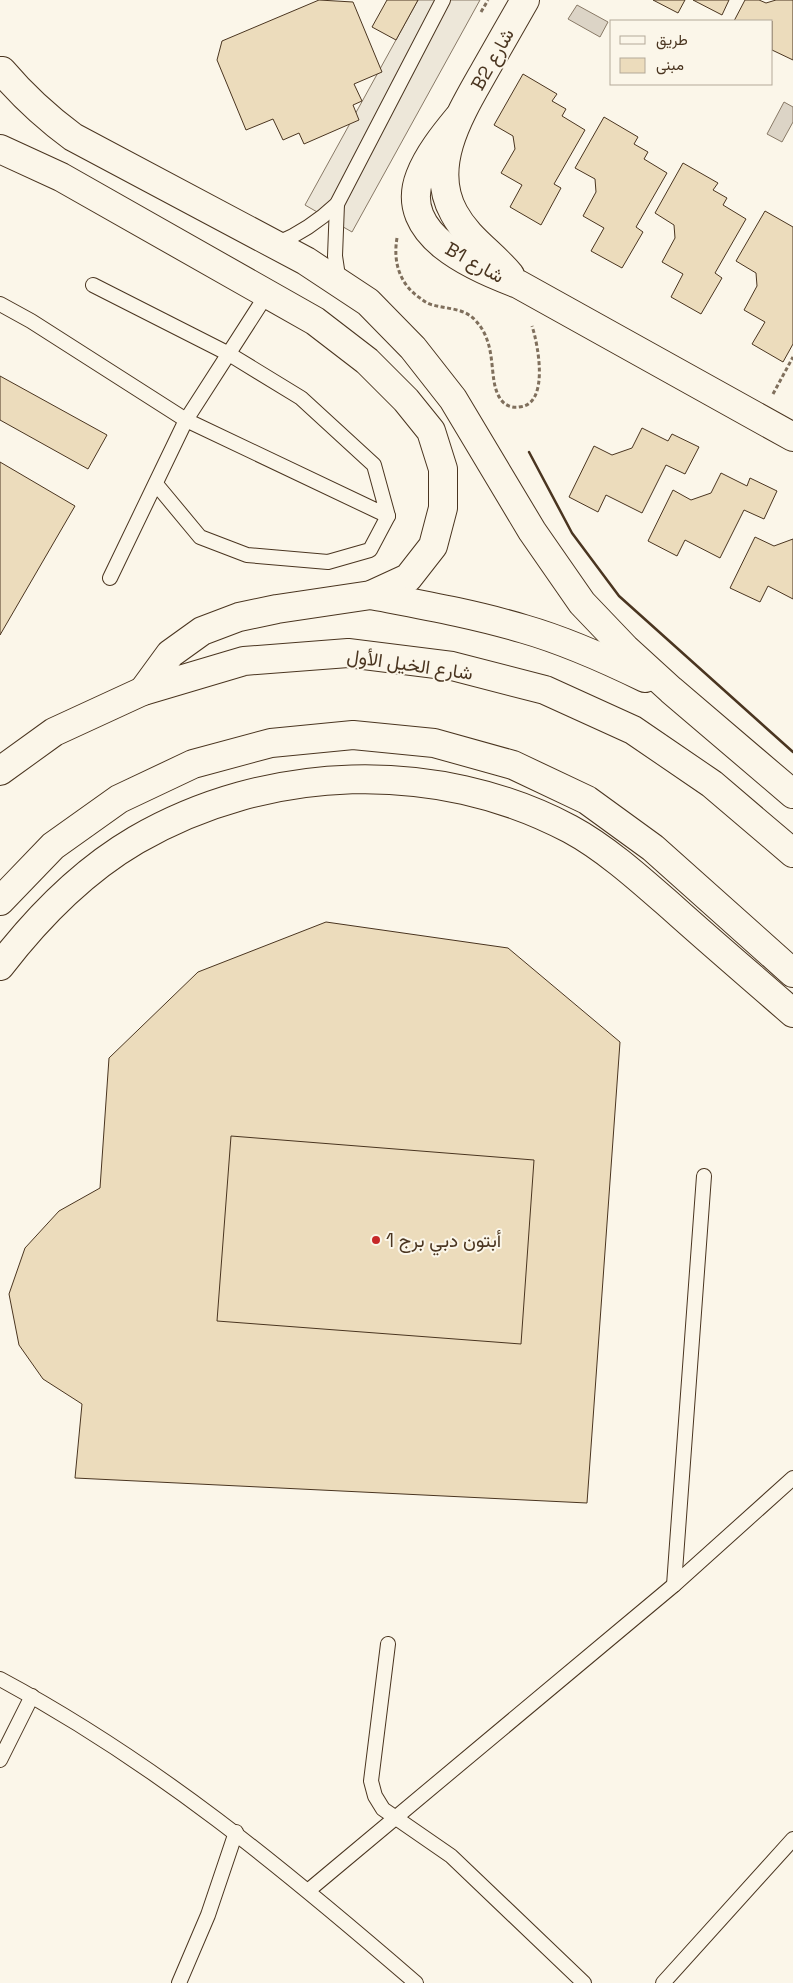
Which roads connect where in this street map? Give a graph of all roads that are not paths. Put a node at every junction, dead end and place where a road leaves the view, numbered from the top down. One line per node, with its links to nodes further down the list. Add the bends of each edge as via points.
1 (443, 0): 6 (lane)
2 (521, 1): 4 (street, B2 شارع)
3 (1, 71): 7 (street, via 46,118 73,136)
4 (458, 118): 14 (street, B1 شارع, via 420,176 418,209 433,238 473,265 518,284)
5 (1, 150): 10 (street, via 61,177)
6 (338, 204): 7 (lane, via 298,235); 8 (lane, via 335,256)
7 (276, 244): 8 (street)
8 (339, 283): 20 (street, via 368,302 413,348 453,399 532,531 582,603)
9 (93, 284): 12 (lane)
10 (267, 294): 12 (lane); 18 (street, via 315,321 367,361 431,431 443,469 443,508 432,546 408,578)
11 (0, 304): 13 (lane)
12 (229, 354): 13 (lane); 16 (lane, via 301,398 374,465)
13 (186, 420): 15 (lane); 16 (lane)
14 (793, 437)
15 (156, 484): 16 (lane, via 200,537 247,555 328,562 370,550); 17 (lane)
16 (388, 516)
17 (110, 578)
18 (371, 595): 19 (street, via 239,617 202,631 170,654); 20 (street, via 526,629 600,656)
19 (143, 690): 21 (street, شارع الخيل الأول, via 54,732); 23 (street, شارع الخيل الأول, via 244,661 348,653 452,666 545,690 633,730 712,784)
20 (671, 690): 22 (street)
21 (0, 771)
22 (793, 794)
23 (793, 853)
24 (0, 901): 26 (street, via 53,846 112,804 192,764 271,743 353,735 434,743 513,765 586,800 653,848)
25 (0, 966): 27 (street, via 74,884 136,840 204,808 276,786 370,779 427,783 501,800 571,830 632,872)
26 (793, 973)
27 (793, 1013)
28 (704, 1176): 30 (lane)
29 (793, 1478): 30 (lane)
30 (674, 1585): 35 (lane)
31 (388, 1644): 35 (lane, via 371,1781 383,1809)
32 (0, 1679): 33 (lane)
33 (32, 1696): 34 (lane); 36 (lane, via 136,1760)
34 (0, 1760)
35 (394, 1818): 38 (lane); 41 (lane, via 451,1856)
36 (236, 1832): 38 (lane); 39 (lane, via 208,1915)
37 (793, 1840): 42 (lane)
38 (308, 1890): 40 (lane)
39 (180, 1983)
40 (416, 1983)
41 (584, 1983)
42 (663, 1983)

